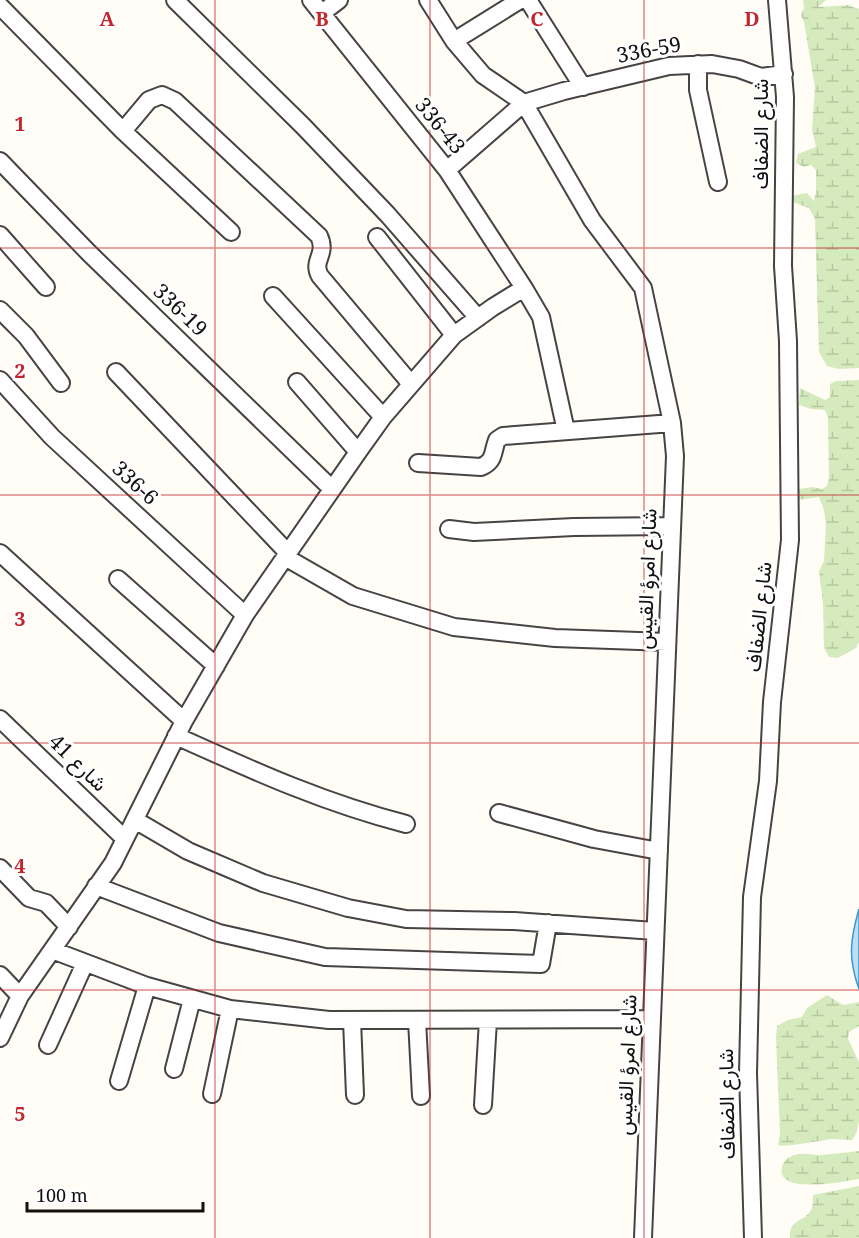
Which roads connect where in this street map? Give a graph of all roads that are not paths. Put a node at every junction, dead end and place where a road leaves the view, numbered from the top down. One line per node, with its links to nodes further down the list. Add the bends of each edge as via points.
1 (175, 0): 25 (street, via 388,215)
2 (339, 0): 8 (street)
3 (428, 0): 9 (street, شارع امرؤ القيس)
4 (520, 0): 9 (street)
5 (528, 0): 12 (street)
6 (777, 0): 11 (street, شارع الضفاف)
7 (0, 6): 14 (street)
8 (317, 6): 16 (street, 336-43)
9 (454, 41): 13 (street, شارع امرؤ القيس, via 483,75)
10 (698, 64): 11 (street, 336-59, via 739,69 761,77); 12 (street, 336-59, via 669,66); 17 (street, via 698,90)
11 (784, 74): 78 (street, شارع الضفاف, via 783,267 788,341 790,540 772,702 768,781 752,897 748,1073)
12 (583, 87): 13 (street, 336-59)
13 (524, 103): 16 (street); 33 (street, شارع امرؤ القيس, via 592,220 643,288)
14 (123, 131): 18 (street); 31 (street, via 149,100 162,95 175,101 319,237 323,245 316,269 320,276)
15 (0, 161): 37 (street, 336-19)
16 (447, 170): 22 (street, 336-43)
17 (718, 182)
18 (231, 232)
19 (0, 235): 21 (street)
20 (377, 237): 26 (street)
21 (46, 287)
22 (524, 288): 25 (street); 34 (street, 336-43, via 541,317)
23 (273, 296): 32 (street)
24 (0, 310): 30 (street, via 26,336)
25 (478, 318): 26 (street)
26 (454, 335): 31 (street)
27 (116, 372): 41 (street)
28 (0, 380): 43 (street, 336-6, via 52,437)
29 (297, 382): 35 (street)
30 (61, 383)
31 (411, 384): 32 (street)
32 (383, 417): 35 (street)
33 (672, 423): 34 (street); 38 (street, شارع امرؤ القيس)
34 (566, 431): 36 (street, via 503,436 497,440 494,458 481,467)
35 (358, 452): 37 (street)
36 (418, 463)
37 (332, 489): 41 (street)
38 (672, 526): 39 (street, via 474,532); 44 (street, شارع امرؤ القيس)
39 (449, 529)
40 (0, 553): 47 (street)
41 (287, 555): 43 (street); 44 (street, via 353,596 454,627 555,638)
42 (118, 579): 45 (street)
43 (245, 615): 45 (street)
44 (667, 642): 52 (street, شارع امرؤ القيس)
45 (216, 666): 47 (street)
46 (0, 719): 51 (street, شارع 41)
47 (180, 729): 49 (street); 50 (street, via 272,780 359,812)
48 (499, 813): 52 (street)
49 (135, 820): 51 (street); 55 (street, via 188,851 263,883 348,908 406,919)
50 (406, 824)
51 (125, 839): 54 (street)
52 (659, 851): 57 (street, شارع امرؤ القيس)
53 (0, 868): 56 (street, via 29,898 46,903)
54 (96, 886): 55 (street, via 219,933 325,957 541,964); 56 (street)
55 (549, 923): 57 (street)
56 (69, 927): 58 (street)
57 (655, 931): 65 (street, شارع امرؤ القيس)
58 (52, 950): 59 (street); 62 (street)
59 (85, 963): 61 (street); 70 (street)
60 (0, 975): 62 (street)
61 (147, 986): 63 (street); 72 (street)
62 (20, 996): 69 (street)
63 (192, 999): 64 (street); 71 (street)
64 (230, 1010): 66 (street); 73 (street)
65 (652, 1019): 68 (street); 77 (street, شارع امرؤ القيس)
66 (352, 1020): 67 (street); 74 (street)
67 (417, 1020): 68 (street); 75 (street)
68 (488, 1020): 76 (street)
69 (0, 1037)
70 (48, 1045)
71 (174, 1069)
72 (119, 1081)
73 (212, 1094)
74 (355, 1095)
75 (421, 1096)
76 (483, 1105)
77 (643, 1238)
78 (753, 1238)

